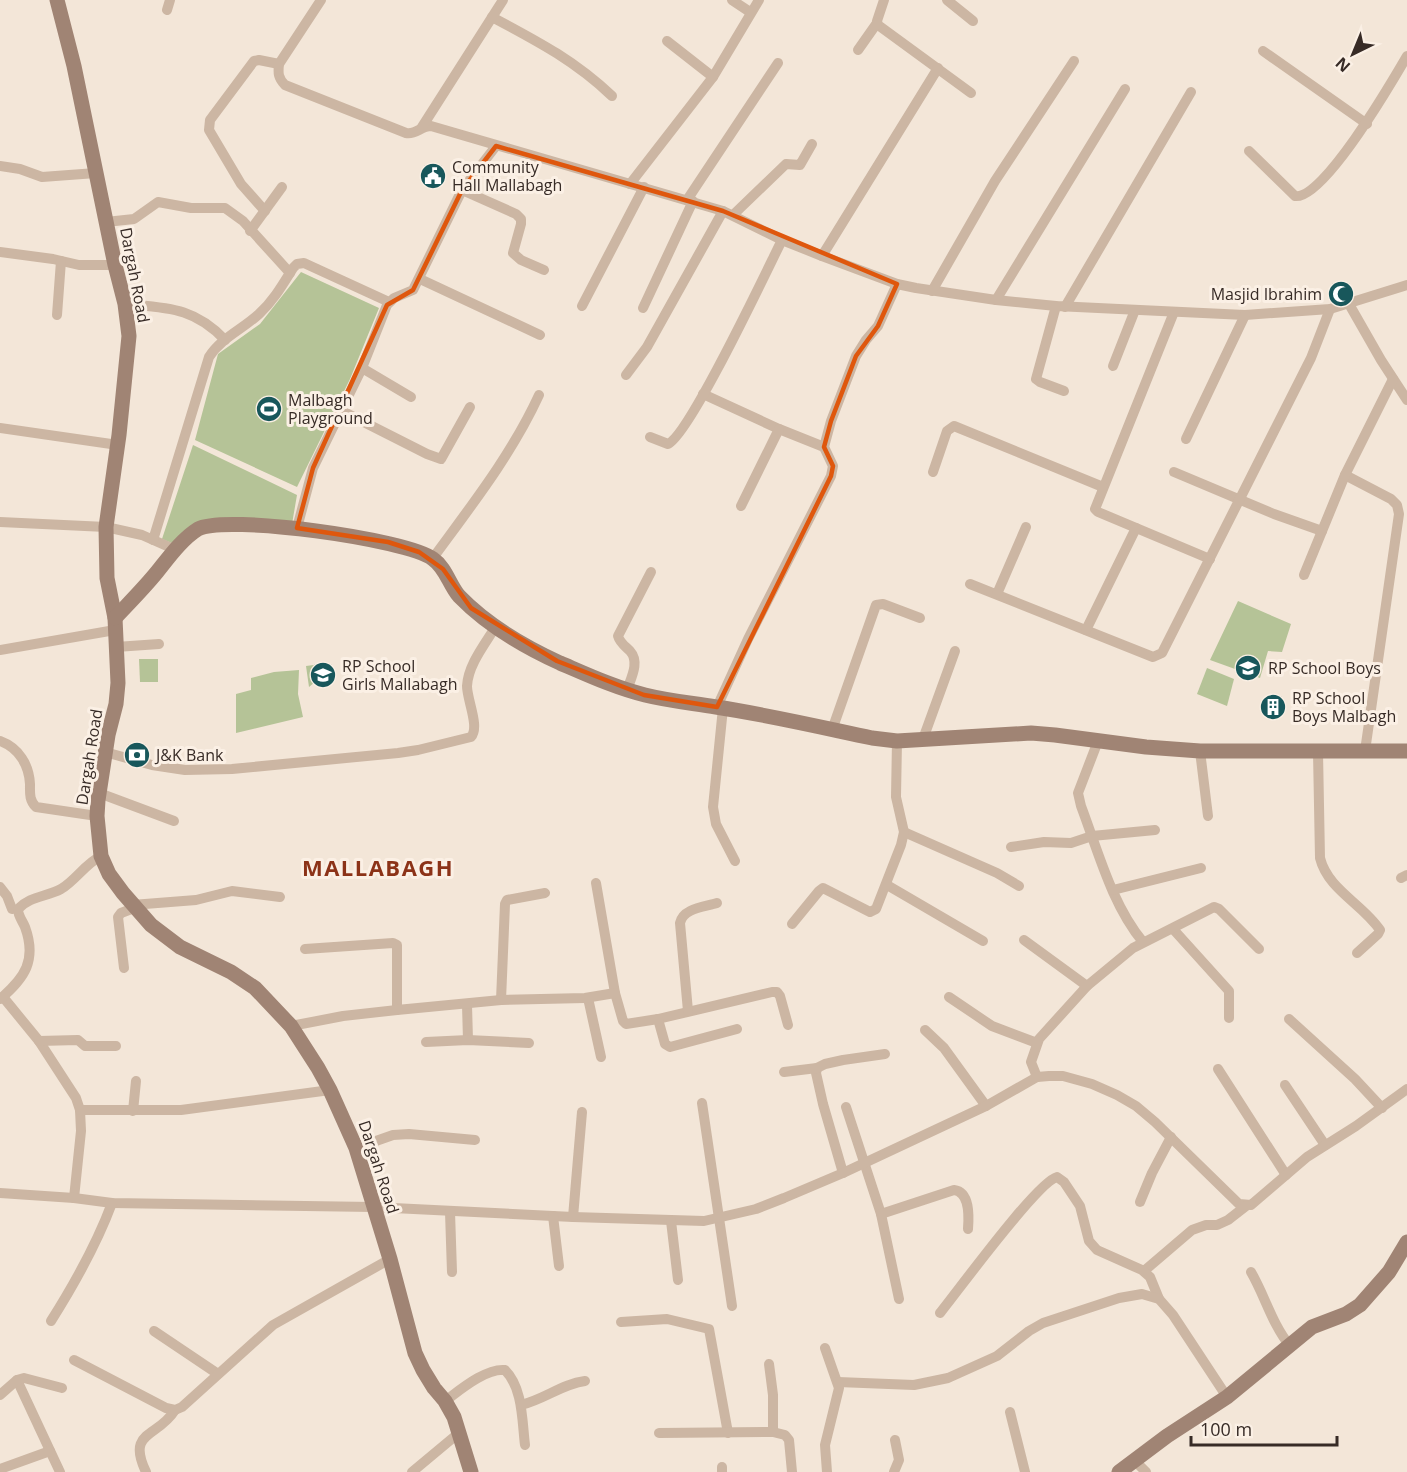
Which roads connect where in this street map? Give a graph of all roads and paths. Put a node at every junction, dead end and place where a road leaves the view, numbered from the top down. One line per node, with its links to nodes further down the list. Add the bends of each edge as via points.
1 (57, 0): 31 (street, Dargah Road)
2 (321, 0): 18 (street)
3 (503, 0): 9 (street)
4 (732, 0): 8 (street)
5 (759, 0): 8 (street)
6 (884, 0): 11 (street)
7 (947, 0): 10 (street)
8 (750, 12): 20 (street)
9 (492, 17): 24 (street, via 550,47); 26 (street)
10 (973, 21)
11 (877, 23): 13 (street); 19 (street)
12 (667, 41): 20 (street)
13 (858, 50)
14 (1263, 51): 25 (street)
15 (1407, 56): 25 (street)
16 (1074, 61): 51 (street, via 995,182)
17 (778, 63): 36 (street)
18 (279, 64): 26 (street, via 278,73 285,85 406,133); 37 (street, via 254,61 209,126 241,184)
19 (938, 68): 23 (street); 43 (street)
20 (713, 77): 32 (street)
21 (1125, 89): 52 (street)
22 (1191, 92): 57 (street)
23 (971, 93)
24 (612, 96)
25 (1367, 124): 29 (street, via 1322,178 1299,197)
26 (422, 127): 28 (street, via 431,126)
27 (812, 144): 38 (street, via 800,165 786,164)
28 (496, 146): 32 (street); 35 (street)
29 (1249, 151)
30 (0, 166): 31 (street, via 42,177)
31 (96, 173): 39 (street, Dargah Road)
32 (630, 184): 33 (street)
33 (644, 187): 36 (street); 56 (street)
34 (282, 188): 37 (street)
35 (462, 190): 46 (street, via 506,208 521,219 513,253); 48 (street)
36 (690, 200): 38 (street); 58 (street)
37 (265, 211): 40 (street)
38 (728, 213): 41 (street); 68 (street)
39 (106, 222): 40 (street, via 134,219 158,202 191,208 225,208); 45 (street, Dargah Road)
40 (250, 231): 47 (street)
41 (782, 240): 43 (street); 71 (street)
42 (0, 252): 44 (street)
43 (822, 256): 49 (street)
44 (61, 261): 45 (street); 62 (street)
45 (115, 265): 54 (street, Dargah Road)
46 (544, 270)
47 (290, 273): 53 (street, via 297,264 304,263); 65 (street, via 260,313)
48 (420, 279): 53 (street, via 409,293); 64 (street)
49 (897, 284): 51 (street); 82 (street, via 878,327 856,356)
50 (1407, 285): 55 (street)
51 (932, 291): 52 (street)
52 (996, 300): 57 (street)
53 (389, 302): 67 (street)
54 (125, 304): 65 (street, via 192,315); 81 (street, Dargah Road, via 129,336)
55 (1348, 304): 59 (street); 69 (street)
56 (582, 306)
57 (1061, 306): 60 (street); 70 (street, via 1036,379)
58 (643, 308)
59 (1330, 309): 63 (street); 87 (street, via 1311,358)
60 (1135, 310): 61 (street); 66 (street)
61 (1174, 312): 63 (street); 86 (street)
62 (57, 315)
63 (1245, 315): 80 (street)
64 (540, 335)
65 (225, 340): 95 (street, via 206,366)
66 (1113, 366)
67 (362, 368): 73 (street); 76 (street)
68 (626, 375)
69 (1393, 379): 74 (street); 85 (street)
70 (1064, 391)
71 (703, 394): 78 (street); 79 (street, via 673,441 668,444)
72 (539, 395): 97 (street, via 505,458)
73 (411, 397)
74 (1407, 400)
75 (470, 407): 76 (street, via 441,459)
76 (342, 411): 92 (street, via 312,468)
77 (0, 428): 81 (street)
78 (779, 429): 82 (street); 88 (street)
79 (650, 437)
80 (1186, 439)
81 (118, 445): 90 (street, Dargah Road)
82 (825, 447): 112 (street, via 833,470)
83 (933, 472): 86 (street, via 947,431 954,426)
84 (1174, 472): 87 (street)
85 (1345, 475): 94 (street); 119 (street, via 1391,499 1399,514)
86 (1103, 487): 93 (street, via 1096,506 1098,512)
87 (1239, 500): 94 (street); 98 (street)
88 (741, 506)
89 (0, 522): 90 (street)
90 (106, 527): 95 (street); 104 (street, Dargah Road, via 107,578)
91 (1026, 527): 102 (street)
92 (297, 528): 96 (street, via 201,527); 97 (street, via 388,542)
93 (1136, 528): 98 (street); 106 (street)
94 (1322, 531): 100 (street)
95 (153, 540): 96 (street)
96 (176, 550): 104 (street)
97 (433, 558): 105 (street, via 456,593)
98 (1210, 560): 106 (street, via 1158,656)
99 (651, 572): 111 (street, via 618,636 635,661)
100 (1304, 574)
101 (970, 584): 102 (street)
102 (997, 594): 106 (street)
103 (920, 618): 113 (street, via 883,604 876,606)
104 (115, 624): 108 (street, Dargah Road); 110 (street)
105 (496, 626): 111 (street, via 557,661); 121 (street, via 468,677 475,730 471,737 408,752 184,771)
106 (1086, 630)
107 (159, 644): 108 (street)
108 (116, 647): 121 (street, Dargah Road, via 116,704)
109 (955, 651): 114 (street)
110 (0, 652)
111 (627, 690): 112 (street, via 670,701)
112 (720, 707): 113 (street); 132 (street, via 713,807 716,824)
113 (832, 730): 116 (street)
114 (923, 739): 116 (street); 117 (street, via 1031,733)
115 (0, 741): 124 (street, via 14,748 25,764 36,807)
116 (897, 741): 128 (street, via 896,797)
117 (1098, 741): 118 (street); 129 (street, via 1078,794)
118 (1200, 751): 122 (street); 125 (street)
119 (1365, 751): 120 (street); 122 (street)
120 (1407, 751)
121 (105, 752): 123 (street, Dargah Road)
122 (1318, 752): 152 (street, via 1323,868 1380,930)
123 (99, 793): 124 (street, Dargah Road); 126 (street)
124 (97, 816): 131 (street, Dargah Road)
125 (1208, 816)
126 (174, 821)
127 (1155, 830): 129 (street)
128 (904, 832): 135 (street); 136 (street)
129 (1092, 836): 130 (street, via 1071,843); 138 (street)
130 (1011, 846)
131 (101, 856): 142 (street, Dargah Road); 144 (street, via 64,887)
132 (735, 861)
133 (1201, 868): 138 (street)
134 (596, 883): 155 (street)
135 (887, 885): 145 (street, via 873,912 821,889); 147 (street)
136 (1019, 886)
137 (0, 887): 144 (street)
138 (1113, 890): 149 (street, via 1132,929)
139 (545, 893): 159 (street, via 510,897 505,904)
140 (280, 897): 142 (street, via 232,891 196,900)
141 (717, 903): 162 (street, via 681,916)
142 (133, 907): 153 (street, via 118,917); 167 (street, Dargah Road, via 164,937 255,988)
143 (0, 909): 144 (street)
144 (15, 909): 157 (street, via 30,947 30,962 19,981)
145 (792, 924)
146 (1173, 929): 149 (street); 151 (street, via 1214,907); 163 (street, via 1229,991)
147 (983, 940)
148 (1024, 940): 154 (street)
149 (1143, 942): 154 (street)
150 (305, 949): 161 (street, via 397,945)
151 (1259, 949)
152 (1357, 953)
153 (124, 968)
154 (1087, 986): 174 (street)
155 (615, 993): 158 (street); 164 (street, via 626,1024)
156 (949, 997): 174 (street, via 992,1026)
157 (1, 998): 171 (street)
158 (588, 998): 159 (street); 177 (street)
159 (501, 1000): 160 (street)
160 (467, 1005): 161 (street); 170 (street)
161 (397, 1010): 167 (street)
162 (688, 1011): 164 (street); 166 (street, via 777,993)
163 (1229, 1018)
164 (658, 1019): 168 (street, via 665,1044 670,1047)
165 (1289, 1019): 189 (street)
166 (788, 1025)
167 (291, 1026): 185 (street, Dargah Road)
168 (736, 1029)
169 (925, 1030): 187 (street, via 944,1048)
170 (468, 1040): 172 (street); 173 (street)
171 (39, 1041): 175 (street, via 78,1040 85,1046); 190 (street)
172 (426, 1042)
173 (529, 1043)
174 (1037, 1043): 181 (street, via 1032,1062)
175 (116, 1046)
176 (885, 1054): 178 (street)
177 (601, 1057)
178 (817, 1068): 180 (street); 198 (street)
179 (1218, 1069): 199 (street)
180 (784, 1072)
181 (1037, 1077): 187 (street); 193 (street, via 1063,1076 1117,1095)
182 (136, 1081): 191 (street)
183 (1285, 1085): 195 (street)
184 (1407, 1089): 189 (street)
185 (330, 1090): 191 (street, via 182,1110); 196 (street, Dargah Road)
186 (702, 1103): 210 (street)
187 (986, 1106): 197 (street)
188 (846, 1107): 197 (street)
189 (1382, 1108): 195 (street)
190 (80, 1110): 191 (street); 201 (street)
191 (133, 1112)
192 (582, 1112): 209 (street)
193 (1171, 1137): 202 (street); 204 (street, via 1239,1204)
194 (475, 1140): 196 (street, via 393,1135)
195 (1325, 1145): 199 (street)
196 (356, 1148): 205 (street, Dargah Road)
197 (865, 1162): 198 (street); 207 (street)
198 (843, 1173): 210 (street, via 756,1209)
199 (1286, 1175): 204 (street)
200 (0, 1193): 201 (street)
201 (74, 1198): 203 (street)
202 (1140, 1202)
203 (112, 1203): 205 (street); 224 (street, via 93,1249)
204 (1246, 1206): 216 (street, via 1217,1225 1192,1230)
205 (373, 1208): 206 (street); 214 (street, Dargah Road)
206 (450, 1212): 208 (street); 217 (street)
207 (881, 1214): 212 (street, via 959,1190 966,1201); 220 (street)
208 (553, 1216): 209 (street); 215 (street)
209 (573, 1217): 211 (street)
210 (719, 1218): 211 (street); 222 (street)
211 (671, 1221): 219 (street)
212 (968, 1229)
213 (1407, 1242): 227 (street, via 1389,1272 1360,1305 1312,1328)
214 (390, 1259): 231 (street, via 273,1325); 238 (street, Dargah Road, via 415,1353 434,1388)
215 (559, 1266)
216 (1144, 1271): 221 (street); 223 (street, via 1097,1250 1089,1241 1080,1206 1057,1177 1010,1224)
217 (452, 1272)
218 (1251, 1272): 227 (street)
219 (678, 1280)
220 (899, 1299)
221 (1159, 1299): 234 (street, via 1142,1294 1119,1298 1043,1323 997,1356 948,1378 907,1386); 237 (street)
222 (732, 1306)
223 (940, 1313)
224 (51, 1321)
225 (621, 1322): 245 (street, via 667,1319 709,1329)
226 (153, 1331): 231 (street)
227 (1290, 1346): 237 (street)
228 (825, 1348): 234 (street)
229 (74, 1360): 240 (street)
230 (769, 1364): 243 (street)
231 (218, 1374): 240 (street)
232 (17, 1380): 235 (street, via 29,1379); 236 (street); 248 (street)
233 (585, 1381): 239 (street)
234 (838, 1382): 256 (street, via 839,1392 825,1445)
235 (62, 1388)
236 (0, 1395)
237 (1227, 1396): 249 (street)
238 (446, 1401): 239 (street, via 492,1371 505,1370); 242 (street, Dargah Road)
239 (520, 1405): 247 (street)
240 (175, 1410): 252 (street, via 138,1447)
241 (1010, 1413): 258 (street)
242 (460, 1432): 253 (street); 254 (street, Dargah Road)
243 (773, 1432): 245 (street); 255 (street, via 789,1440)
244 (659, 1433): 245 (street)
245 (728, 1433)
246 (895, 1440): 257 (street, via 899,1460)
247 (525, 1445)
248 (50, 1451): 250 (street); 251 (street)
249 (1134, 1460): 259 (street); 260 (street)
250 (0, 1470)
251 (60, 1472)
252 (146, 1472)
253 (412, 1472)
254 (471, 1472)
255 (792, 1472)
256 (827, 1472)
257 (894, 1472)
258 (1025, 1472)
259 (1119, 1472)
260 (1146, 1472)

